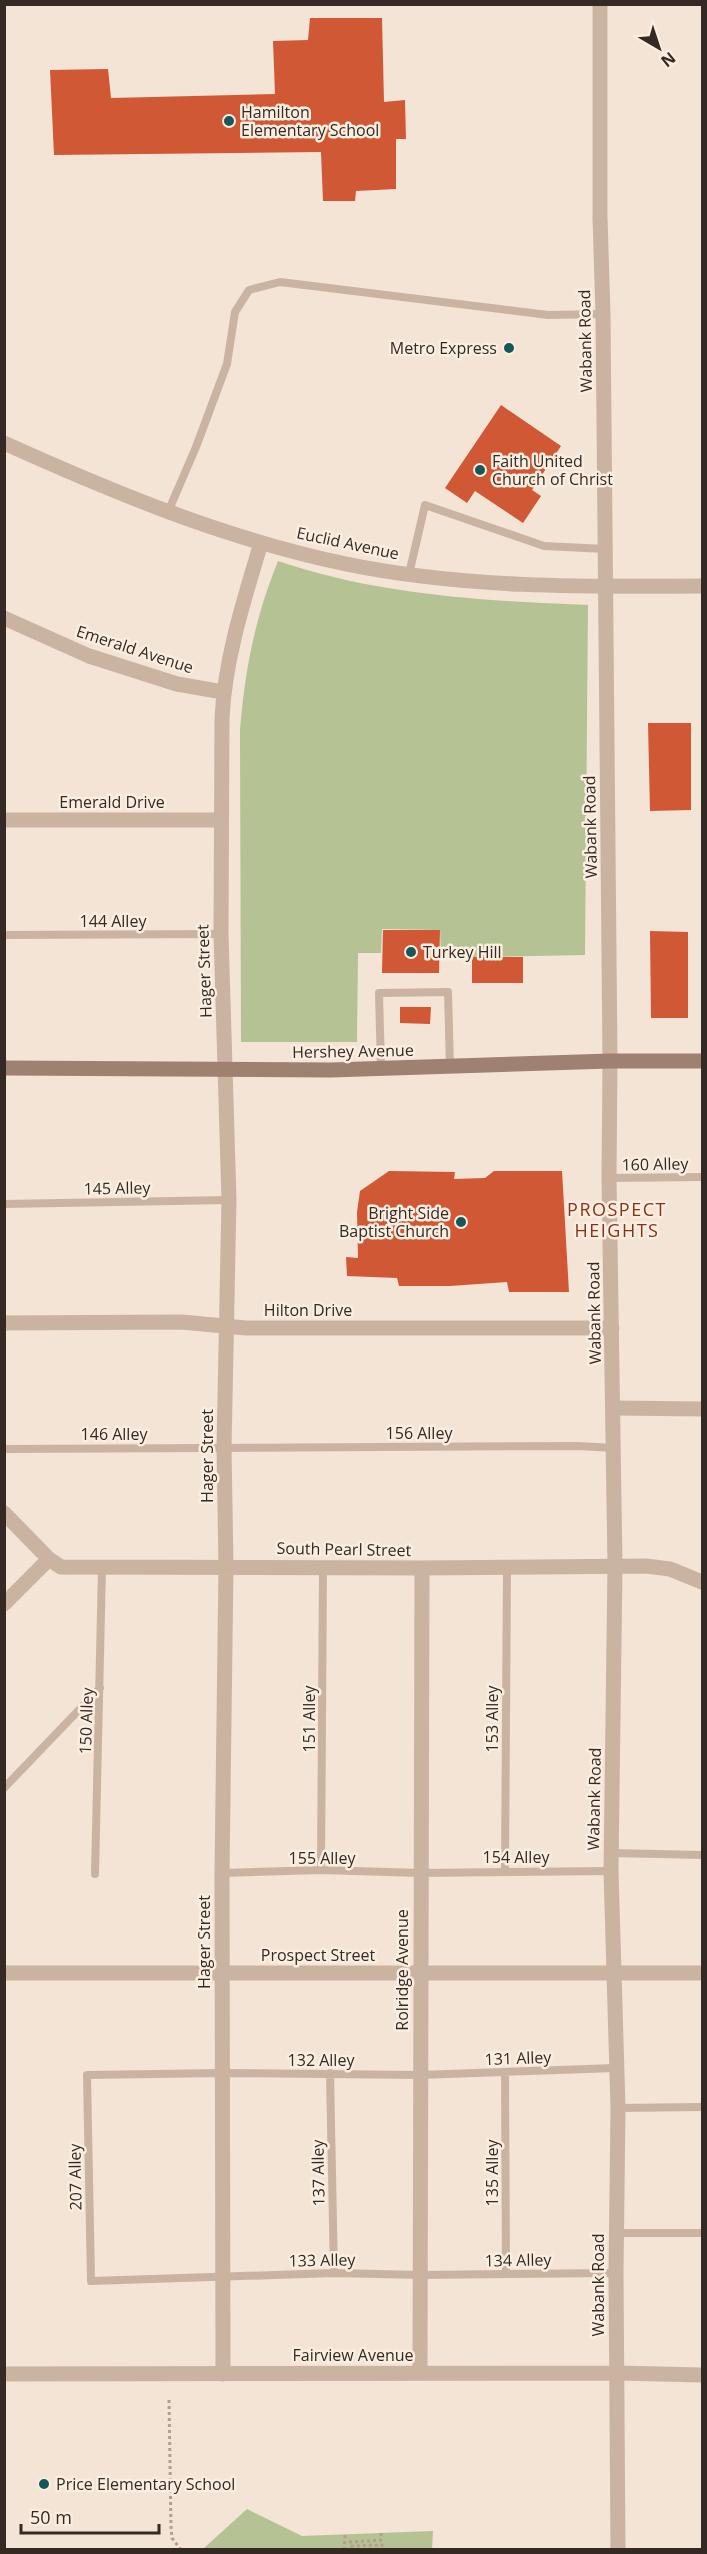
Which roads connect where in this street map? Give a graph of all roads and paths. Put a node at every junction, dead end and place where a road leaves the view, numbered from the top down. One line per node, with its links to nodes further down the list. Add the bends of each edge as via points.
1 (600, 4): 2 (street, Wabank Road)
2 (603, 314): 4 (lane, via 548,315 280,282 249,290 236,312 227,364); 6 (street, Wabank Road)
3 (4, 443): 4 (street, Euclid Avenue)
4 (168, 513): 5 (street, Euclid Avenue)
5 (261, 543): 7 (street, Euclid Avenue, via 346,564); 11 (street, Hager Street, via 234,639)
6 (605, 549): 7 (lane, via 544,546 425,505); 9 (street, Wabank Road)
7 (409, 574): 9 (street, Euclid Avenue, via 500,584)
8 (702, 586): 9 (street, Euclid Avenue)
9 (605, 587): 16 (street, Wabank Road)
10 (4, 618): 11 (street, Emerald Avenue, via 89,656 177,684)
11 (224, 692): 13 (street, Hager Street)
12 (4, 820): 13 (street, Emerald Drive)
13 (220, 820): 14 (street, Hager Street)
14 (221, 934): 15 (lane, 144 Alley); 21 (street, Hager Street)
15 (4, 935)
16 (610, 1061): 17 (main road, Hershey Avenue); 18 (main road, Hershey Avenue); 23 (street, Wabank Road)
17 (702, 1061)
18 (450, 1067): 20 (main road, Hershey Avenue); 20 (lane, via 448,992 379,993)
19 (4, 1068): 21 (main road, Hershey Avenue)
20 (381, 1069): 21 (main road, Hershey Avenue)
21 (225, 1070): 24 (street, Hager Street)
22 (702, 1177): 23 (lane, 160 Alley)
23 (609, 1178): 28 (street, Wabank Road)
24 (229, 1200): 25 (lane, 145 Alley); 27 (street, Hager Street)
25 (4, 1204)
26 (4, 1323): 27 (street, Hilton Drive, via 181,1322)
27 (226, 1326): 28 (street, Hilton Drive); 31 (street, Hager Street)
28 (612, 1328): 29 (street, Wabank Road)
29 (614, 1408): 30 (street); 32 (street, Wabank Road)
30 (702, 1409)
31 (224, 1448): 32 (lane, 156 Alley); 33 (lane, 146 Alley); 36 (street, Hager Street)
32 (614, 1448): 37 (street, Wabank Road)
33 (4, 1449)
34 (4, 1513): 35 (street, South Pearl Street)
35 (49, 1559): 40 (street, South Pearl Street, via 62,1567); 43 (street)
36 (226, 1566): 38 (street, South Pearl Street); 40 (street, South Pearl Street); 53 (street, Hager Street)
37 (615, 1566): 39 (street, South Pearl Street); 42 (street, South Pearl Street, via 670,1569); 46 (street, Wabank Road)
38 (323, 1567): 41 (street, South Pearl Street); 48 (lane, 151 Alley)
39 (507, 1567): 41 (street, South Pearl Street); 49 (lane, 153 Alley)
40 (102, 1568): 44 (lane, 150 Alley)
41 (422, 1568): 51 (street, Rolridge Avenue)
42 (702, 1582)
43 (4, 1604)
44 (100, 1688): 45 (lane); 52 (lane, 150 Alley)
45 (4, 1788)
46 (611, 1854): 47 (lane); 50 (street, Wabank Road)
47 (702, 1856)
48 (321, 1870): 51 (lane, 155 Alley); 53 (lane, 155 Alley)
49 (505, 1870): 50 (lane, 154 Alley); 51 (lane, 154 Alley)
50 (611, 1871): 58 (street, Wabank Road)
51 (421, 1873): 56 (street, Rolridge Avenue)
52 (95, 1874)
53 (222, 1874): 55 (street, Hager Street)
54 (4, 1973): 55 (street, Prospect Street)
55 (222, 1973): 56 (street, Prospect Street); 61 (street, Hager Street)
56 (420, 1973): 58 (street, Prospect Street); 63 (street, Rolridge Avenue)
57 (702, 1973): 58 (street, Prospect Street)
58 (614, 1974): 59 (street, Wabank Road)
59 (616, 2068): 60 (lane, 131 Alley); 65 (street, Wabank Road)
60 (505, 2072): 63 (lane, 131 Alley); 69 (lane, 135 Alley)
61 (222, 2073): 62 (lane, 132 Alley); 72 (street, Hager Street); 72 (lane, 207 Alley, via 87,2075 91,2281)
62 (330, 2073): 63 (lane, 132 Alley); 68 (lane, 137 Alley)
63 (420, 2075): 71 (street, Rolridge Avenue)
64 (702, 2107): 65 (lane)
65 (618, 2108): 66 (street, Wabank Road)
66 (616, 2233): 67 (lane); 70 (street, Wabank Road)
67 (702, 2233)
68 (334, 2273): 71 (lane, 133 Alley); 72 (lane, 133 Alley)
69 (506, 2273): 70 (lane, 134 Alley); 71 (lane, 134 Alley)
70 (616, 2273): 74 (street, Wabank Road)
71 (420, 2275): 73 (street, Rolridge Avenue)
72 (224, 2276): 76 (street, Hager Street)
73 (420, 2372): 74 (street, Fairview Avenue); 76 (street, Fairview Avenue)
74 (617, 2373): 77 (street, Fairview Avenue); 84 (street, Wabank Road)
75 (4, 2374): 76 (street, Fairview Avenue)
76 (223, 2374)
77 (702, 2375)
78 (169, 2400): 81 (path, via 171,2528 172,2538)
79 (381, 2533): 83 (path, via 381,2540 350,2542 351,2546 382,2545)
80 (345, 2535): 82 (path)
81 (181, 2550)
82 (344, 2550)
83 (382, 2550)
84 (618, 2550)

